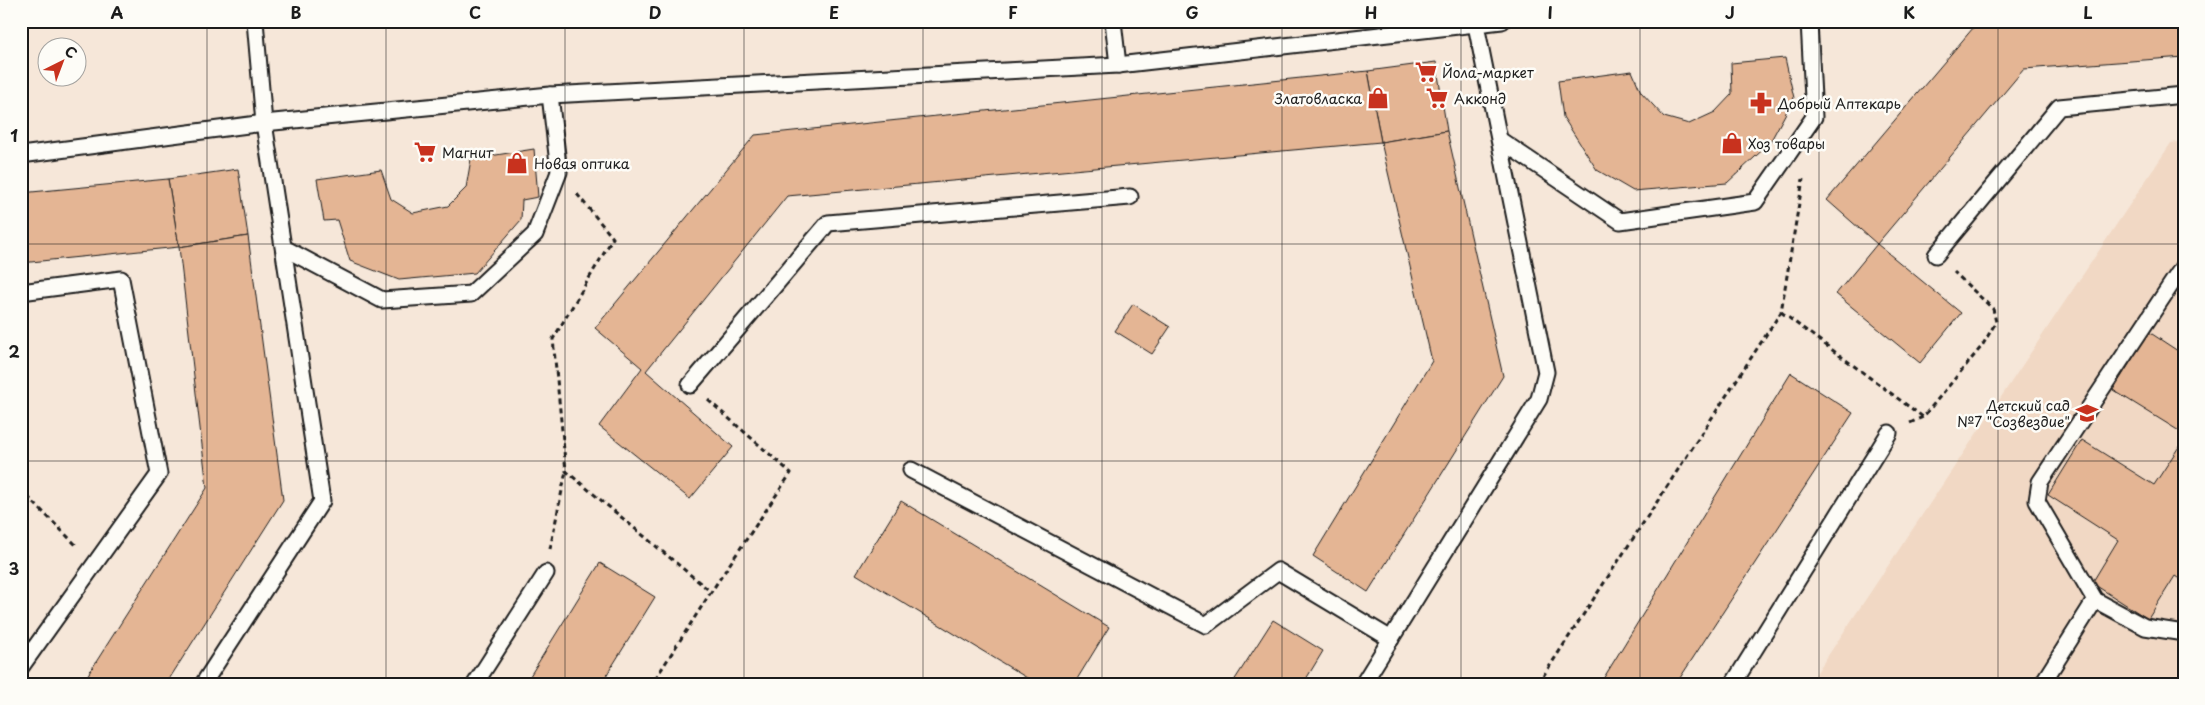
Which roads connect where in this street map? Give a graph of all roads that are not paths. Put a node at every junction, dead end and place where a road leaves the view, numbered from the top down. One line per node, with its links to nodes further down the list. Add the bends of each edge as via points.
1 (255, 21): 9 (lane)
2 (1113, 21): 6 (lane)
3 (1502, 21): 5 (lane)
4 (1809, 21): 10 (lane, via 1814,117 1755,202 1620,221)
5 (1476, 25): 6 (lane); 10 (lane)
6 (1118, 65): 7 (lane)
7 (550, 95): 9 (lane); 13 (lane, via 559,172 534,234 471,294 382,300)
8 (2184, 95): 14 (lane, via 2059,107)
9 (264, 124): 11 (lane); 13 (lane)
10 (1500, 140): 23 (lane, via 1546,372 1539,399)
11 (21, 155)
12 (1130, 197): 17 (lane, via 828,223)
13 (284, 248): 25 (lane, via 322,501)
14 (1936, 255)
15 (2184, 265): 21 (lane, via 2040,482 2037,501)
16 (21, 292): 24 (lane, via 122,279 159,474)
17 (690, 385)
18 (1889, 433): 28 (lane)
19 (911, 470): 23 (lane, via 1206,625 1278,571)
20 (546, 573): 26 (lane)
21 (2095, 600): 22 (lane, via 2145,627); 29 (lane)
22 (2184, 633)
23 (1391, 639): 27 (lane)
24 (21, 666)
25 (203, 684)
26 (475, 684)
27 (1364, 684)
28 (1733, 684)
29 (2042, 684)

